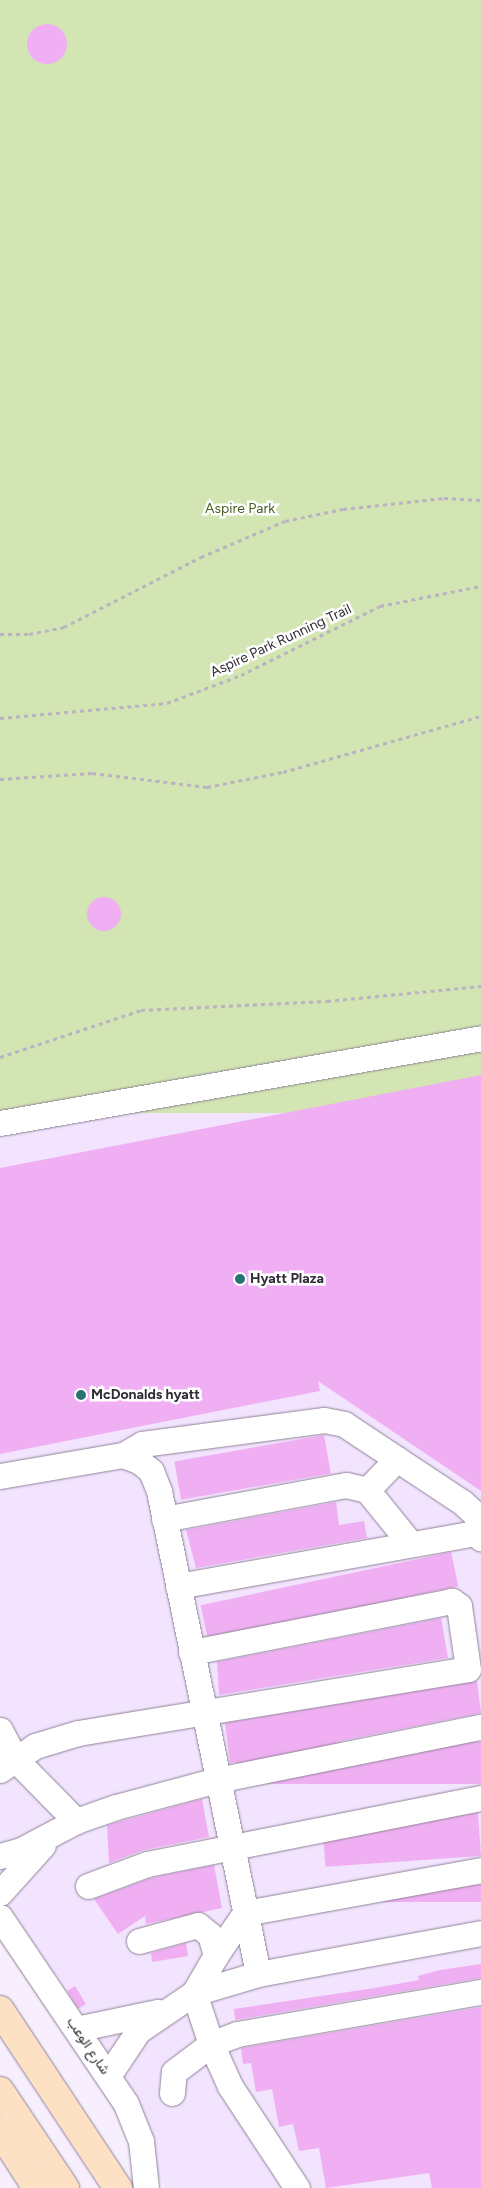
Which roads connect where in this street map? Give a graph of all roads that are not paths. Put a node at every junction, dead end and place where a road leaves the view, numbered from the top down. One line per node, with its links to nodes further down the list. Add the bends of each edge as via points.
1 (481, 1038): 2 (street)
2 (0, 1123)
3 (123, 1455): 4 (street, via 142,1444 324,1420 344,1424); 5 (street); 7 (street, via 139,1461 150,1472)
4 (396, 1459): 6 (street); 8 (street, via 462,1502 476,1515)
5 (0, 1476)
6 (367, 1490): 7 (street, via 346,1485); 9 (street)
7 (164, 1519): 10 (street)
8 (480, 1535): 9 (street)
9 (410, 1543): 10 (street)
10 (178, 1586): 11 (street)
11 (191, 1652): 12 (street); 12 (street, via 442,1602 452,1601 459,1606 468,1669)
12 (204, 1713): 15 (street, via 58,1737 35,1746); 16 (street)
13 (481, 1727): 16 (street)
14 (0, 1730): 15 (street)
15 (8, 1765): 18 (street)
16 (216, 1780): 18 (street); 20 (street)
17 (481, 1798): 20 (street)
18 (76, 1821): 19 (street)
19 (51, 1836): 21 (street); 24 (street)
20 (231, 1848): 23 (street, via 147,1864); 25 (street)
21 (0, 1856)
22 (481, 1870): 25 (street)
23 (88, 1886)
24 (0, 1893)
25 (245, 1913): 29 (street); 30 (street)
26 (0, 1917): 35 (street, شارع الوعب)
27 (481, 1933): 30 (street)
28 (139, 1941): 29 (street, via 198,1925 210,1935)
29 (216, 1954): 32 (street)
30 (258, 1974): 32 (street)
31 (481, 1992): 36 (street, via 237,2034)
32 (194, 1993): 34 (street); 36 (street)
33 (0, 2010): 43 (main road)
34 (164, 2010): 35 (street); 37 (street, via 126,2044)
35 (76, 2029): 37 (street, شارع الوعب)
36 (211, 2044): 39 (street, via 174,2072); 45 (street, via 230,2086)
37 (108, 2076): 44 (street, شارع الوعب, via 135,2122 145,2160)
38 (0, 2091): 42 (main road)
39 (172, 2093)
40 (0, 2131): 41 (main road)
41 (37, 2188)
42 (65, 2188)
43 (118, 2188)
44 (146, 2188)
45 (297, 2188)

